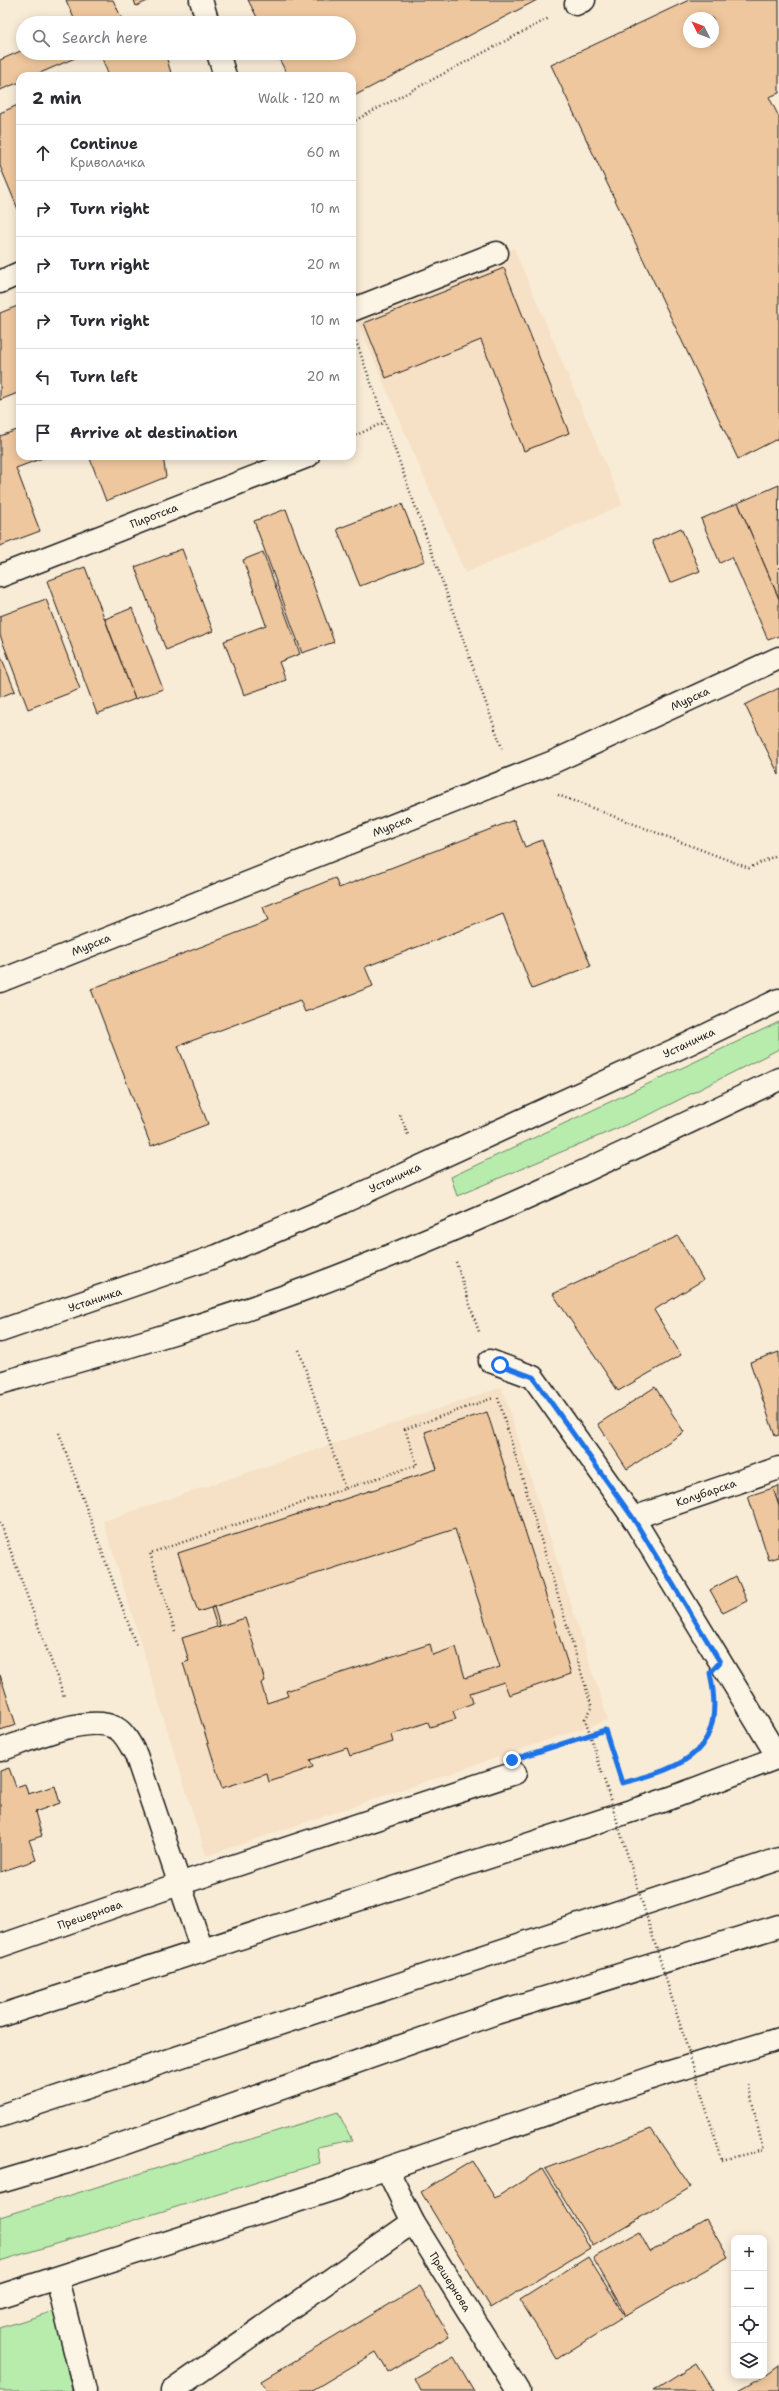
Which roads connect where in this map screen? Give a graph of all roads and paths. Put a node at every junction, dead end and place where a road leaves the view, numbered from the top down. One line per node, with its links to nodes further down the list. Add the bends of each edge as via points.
1 (201, 0): 3 (main road)
2 (580, 2): 6 (path)
3 (206, 16)
4 (220, 60): 5 (main road)
5 (224, 72)
6 (356, 120)
7 (497, 252): 10 (main road)
8 (16, 275): 9 (main road)
9 (0, 282)
10 (356, 308)
11 (356, 339): 12 (path)
12 (385, 422): 13 (path); 17 (path)
13 (356, 436)
14 (298, 460): 15 (main road, Пиротска)
15 (0, 576)
16 (779, 658): 17 (main road, Мурска, via 607,738)
17 (513, 778): 18 (path, via 749,868); 19 (main road, Мурска)
18 (779, 854)
19 (0, 981)
20 (779, 1000): 23 (main road, Устаничка, via 341,1203 217,1256 119,1292)
21 (779, 1079): 26 (main road, via 447,1233 345,1273 166,1336)
22 (464, 1291): 25 (path)
23 (0, 1331)
24 (299, 1350): 29 (path)
25 (490, 1361): 30 (main road, via 533,1377)
26 (0, 1383)
27 (60, 1433): 33 (path)
28 (779, 1468): 30 (main road, Колубарска)
29 (345, 1489): 32 (path, via 150,1554); 36 (path, via 417,1465 405,1429 497,1396 592,1708 584,1718)
30 (633, 1518): 39 (main road)
31 (0, 1522): 35 (path)
32 (175, 1631)
33 (136, 1645)
34 (714, 1710): 40 (path, via 708,1736)
35 (75, 1726): 37 (main road); 44 (main road, via 107,1725 117,1728 126,1737 136,1755)
36 (590, 1734): 38 (path); 42 (path, via 605,1730 622,1783); 50 (path, bridge, via 722,2160 763,2150)
37 (0, 1750)
38 (533, 1753)
39 (779, 1757): 47 (main road, via 671,1798)
40 (687, 1760)
41 (516, 1773): 44 (main road, Прешернова)
42 (628, 1781)
43 (779, 1860): 51 (main road)
44 (179, 1884): 46 (main road, Прешернова); 47 (main road)
45 (779, 1926): 53 (main road, via 496,2013 91,2155)
46 (0, 1946)
47 (202, 1950): 48 (main road)
48 (0, 2016)
49 (779, 2039): 50 (main road)
50 (741, 2052): 52 (main road, via 660,2075)
51 (0, 2116)
52 (387, 2170): 54 (main road, Прешернова); 55 (main road)
53 (0, 2182)
54 (413, 2222): 58 (main road); 59 (main road, Прешернова)
55 (57, 2278): 56 (main road); 57 (main road)
56 (0, 2296)
57 (85, 2391)
58 (172, 2391)
59 (518, 2391)

